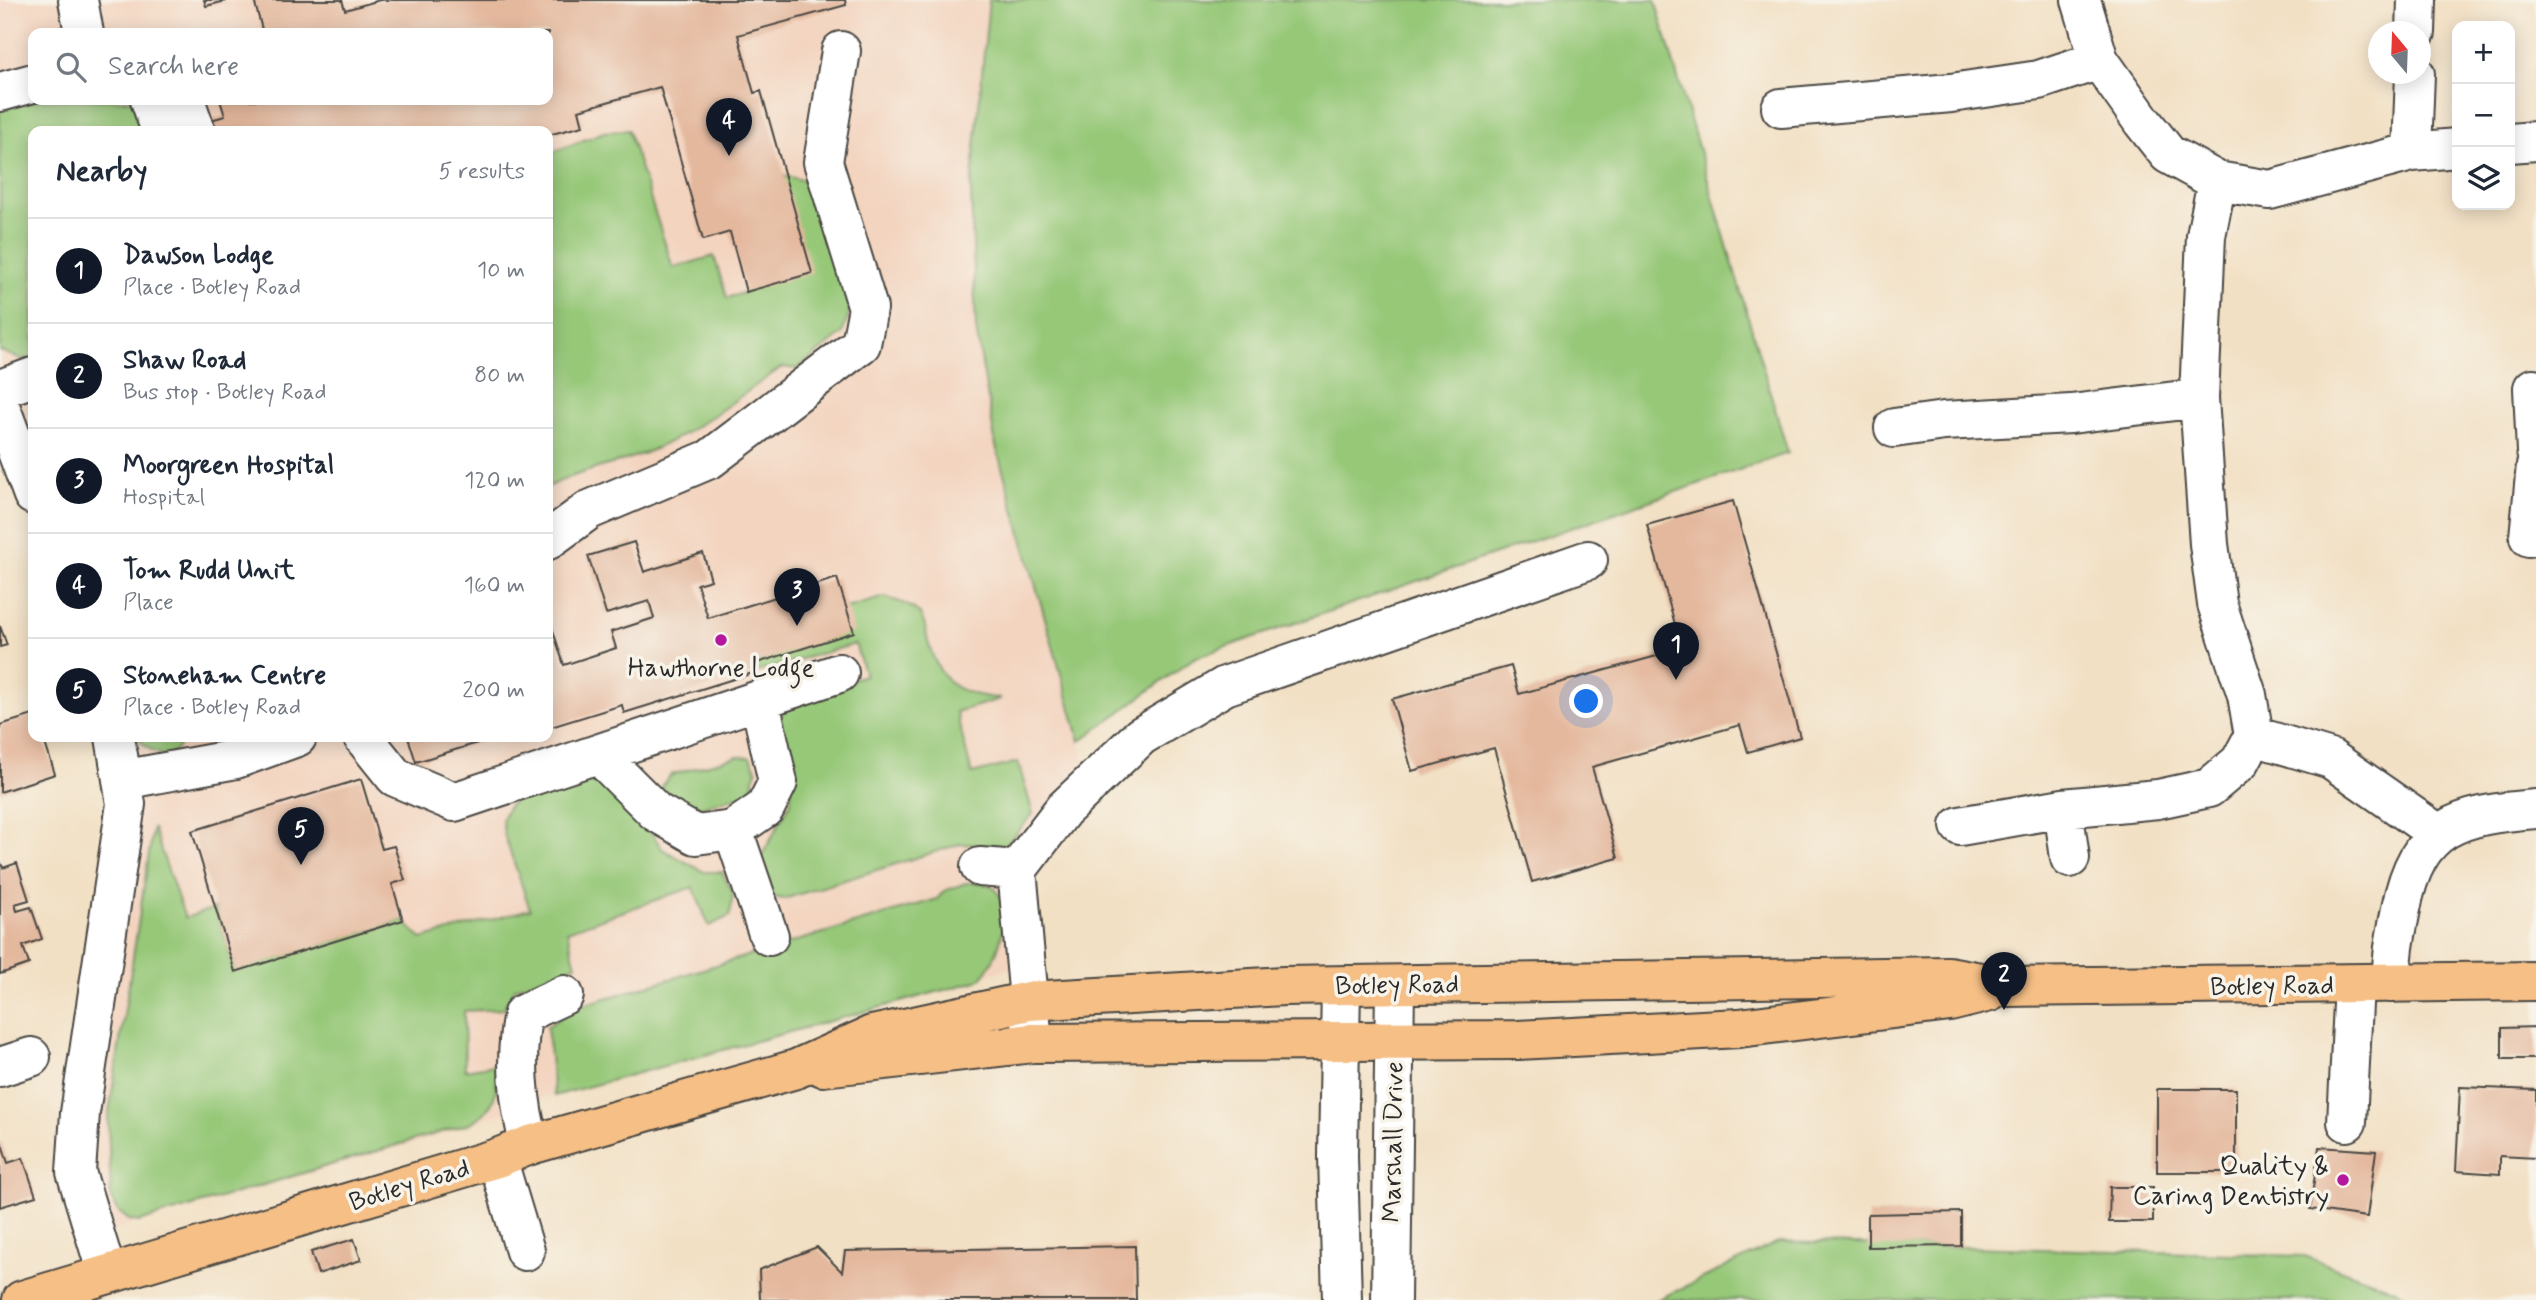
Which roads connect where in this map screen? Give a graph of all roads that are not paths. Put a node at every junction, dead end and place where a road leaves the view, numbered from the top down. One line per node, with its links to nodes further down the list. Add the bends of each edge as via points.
1 (78, 0): 5 (street)
2 (2081, 0): 7 (street)
3 (2417, 0): 4 (street)
4 (2416, 21)
5 (82, 28)
6 (841, 51): 30 (street, via 823,162 868,308 861,344 710,459 589,510)
7 (2099, 60): 13 (street, via 2039,80); 20 (street, via 2168,154)
8 (28, 84): 10 (street)
9 (2414, 84): 19 (street)
10 (0, 92)
11 (152, 105): 14 (street)
12 (187, 105): 15 (street)
13 (1781, 108)
14 (159, 126)
15 (194, 126)
16 (2536, 141): 17 (street)
17 (2515, 143)
18 (2452, 148): 19 (street)
19 (2412, 152): 20 (street, via 2270,190)
20 (2217, 181): 24 (street, via 2206,236)
21 (28, 379): 23 (street)
22 (2533, 388): 27 (street)
23 (0, 389)
24 (2199, 398): 26 (street); 35 (street, via 2217,604 2247,695)
25 (0, 406): 29 (street)
26 (1894, 428)
27 (2536, 453)
28 (2536, 465): 31 (street)
29 (28, 482)
30 (553, 536)
31 (2529, 537)
32 (1588, 561): 48 (street, via 1225,686 1141,736 1063,810)
33 (839, 673): 34 (street)
34 (760, 702): 39 (street); 44 (street, via 778,782 765,808)
35 (2254, 736): 41 (street, via 2240,762 2209,788 2158,799); 45 (street, via 2332,759)
36 (116, 742): 40 (street)
37 (283, 742): 40 (street, via 236,759)
38 (367, 742): 39 (street, via 395,777 454,802)
39 (598, 754): 44 (street, via 656,812 686,830 696,835)
40 (122, 780): 65 (street, via 126,804 80,1114 76,1172)
41 (2063, 808): 43 (street); 46 (street)
42 (2536, 809): 45 (street, via 2466,820)
43 (1960, 826)
44 (733, 830): 49 (street)
45 (2437, 834): 51 (street, via 2419,852 2407,880 2391,955)
46 (2070, 858)
47 (980, 867): 48 (street)
48 (1017, 870): 57 (street)
49 (769, 936)
50 (2536, 981): 51 (main road, Botley Road)
51 (2392, 983): 52 (main road, Botley Road)
52 (2354, 984): 55 (main road, Botley Road); 62 (street)
53 (1395, 985): 54 (main road, Botley Road); 55 (main road, Botley Road, via 1948,976); 58 (street, Marshall Drive)
54 (1341, 986): 57 (main road, Botley Road); 60 (street, Marshall Drive)
55 (2007, 988): 58 (main road, Botley Road, via 1950,1002 1739,1028)
56 (564, 995): 63 (street, via 523,1014 517,1041 523,1121)
57 (1029, 1001): 59 (street); 61 (main road, Botley Road, via 872,1035)
58 (1395, 1042): 60 (main road, Botley Road); 68 (street, Marshall Drive)
59 (1033, 1043): 60 (main road, Botley Road); 61 (main road, Botley Road)
60 (1340, 1043): 67 (street, Marshall Drive)
61 (796, 1069): 63 (main road, Botley Road)
62 (2347, 1122)
63 (514, 1151): 64 (street); 65 (main road, Botley Road)
64 (525, 1251)
65 (107, 1274): 66 (main road, Botley Road)
66 (22, 1300)
67 (1342, 1300)
68 (1391, 1300)

